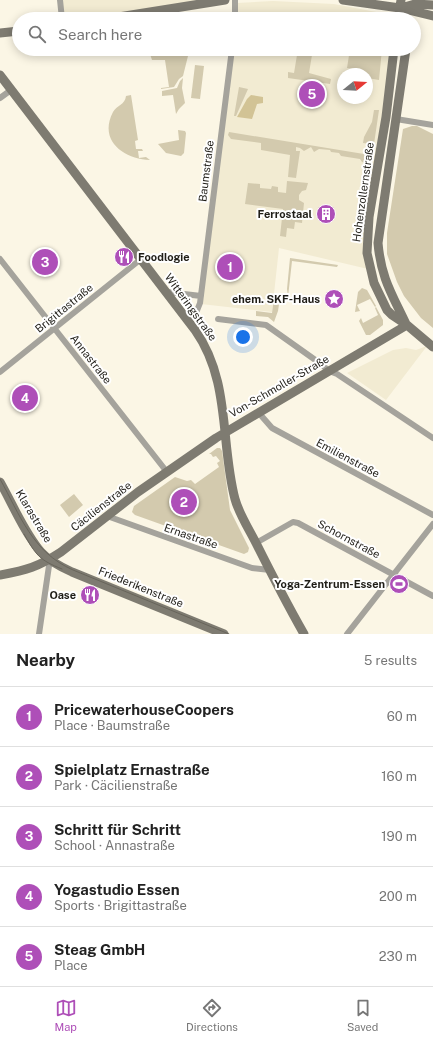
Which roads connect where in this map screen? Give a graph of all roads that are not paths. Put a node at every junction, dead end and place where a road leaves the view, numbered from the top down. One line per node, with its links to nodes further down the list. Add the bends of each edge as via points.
1 (60, 0): 7 (street)
2 (225, 0): 8 (street)
3 (235, 0): 9 (street)
4 (343, 0): 6 (street)
5 (433, 5): 6 (street)
6 (409, 7): 10 (street)
7 (61, 12)
8 (150, 12)
9 (235, 12)
10 (433, 16)
11 (12, 32): 12 (street)
12 (0, 33)
13 (231, 56): 24 (street, Baumstraße)
14 (393, 56): 27 (street, Hohenzollernstraße, via 369,217 367,253 374,284 384,304 392,315)
15 (405, 56): 19 (street, Hohenzollernstraße)
16 (0, 75): 17 (street, Witteringstraße)
17 (11, 90): 18 (street); 22 (street, Witteringstraße)
18 (0, 98)
19 (396, 119): 20 (street); 27 (street, Hohenzollernstraße, via 378,243 382,273)
20 (433, 125)
21 (0, 259): 28 (street, Annastraße)
22 (141, 259): 23 (street, Witteringstraße); 28 (street, Brigittastraße)
23 (167, 292): 24 (street); 26 (street, Witteringstraße)
24 (201, 296): 26 (street, Baumstraße, via 198,309)
25 (218, 319): 30 (street, via 266,325)
26 (188, 320): 33 (street, Witteringstraße, via 212,360)
27 (407, 325): 29 (street, Hohenzollernstraße); 30 (street, Von-Schmoller-Straße)
28 (55, 328): 31 (street, Brigittastraße); 35 (street, Annastraße)
29 (433, 347)
30 (329, 371): 32 (street, Von-Schmoller-Straße); 34 (street)
31 (0, 372)
32 (258, 412): 33 (street, Von-Schmoller-Straße); 37 (street, Emilienstraße, via 272,428)
33 (225, 432): 35 (street, Von-Schmoller-Straße); 40 (street, Witteringstraße, via 235,501)
34 (433, 438)
35 (167, 472): 38 (street, Cäcilienstraße)
36 (0, 482): 41 (street, Klarastraße, via 30,537)
37 (433, 515)
38 (107, 516): 41 (street, Cäcilienstraße); 42 (street, Ernastraße, via 252,568)
39 (433, 524): 44 (street)
40 (256, 543): 42 (street, Witteringstraße); 44 (street, Schornstraße, via 293,522 298,523)
41 (50, 559): 43 (street, Cäcilienstraße, via 25,570); 47 (street); 48 (street, Friederikenstraße, via 72,572)
42 (270, 570): 46 (street, Witteringstraße)
43 (0, 575)
44 (394, 575): 45 (street, Schornstraße); 49 (street)
45 (433, 596)
46 (303, 633)
47 (39, 634)
48 (224, 634)
49 (347, 634)

